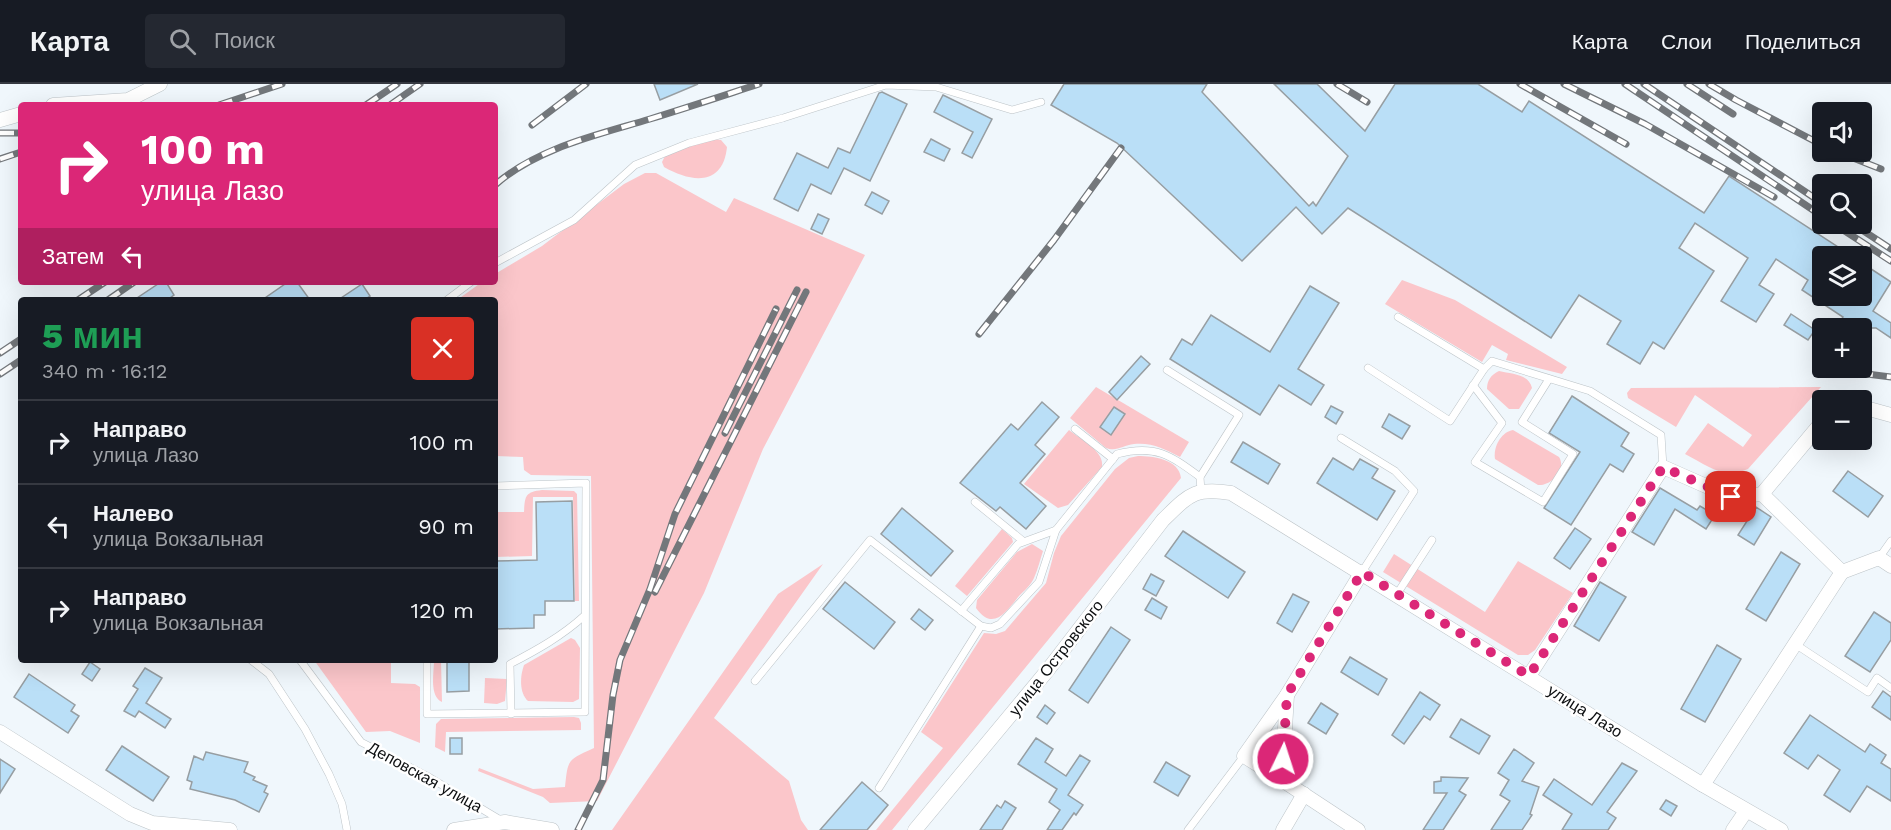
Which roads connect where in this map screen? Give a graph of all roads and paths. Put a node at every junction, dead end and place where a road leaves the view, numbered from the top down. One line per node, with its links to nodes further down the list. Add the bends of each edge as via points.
1 (160, 84): 2 (street, via 128,100)
2 (98, 102)
3 (1041, 102): 6 (lane, via 1012,110 936,87 886,85 689,143 635,165 574,220)
4 (18, 115): 5 (street)
5 (0, 120)
6 (498, 261)
7 (467, 285): 8 (lane)
8 (451, 297)
9 (1398, 317): 11 (lane)
10 (1368, 368): 14 (lane, via 1450,421)
11 (1484, 369): 13 (lane, via 1492,361); 14 (lane)
12 (1167, 370): 22 (lane, via 1239,415)
13 (1549, 379): 14 (lane, via 1522,422 1573,454 1543,502 1475,462 1502,423); 21 (lane, via 1590,391 1662,435)
14 (1473, 385)
15 (1872, 410): 16 (street)
16 (1891, 415)
17 (1075, 429): 20 (lane)
18 (1812, 434): 24 (street)
19 (1341, 438): 32 (lane, via 1395,471 1414,491)
20 (1113, 459): 22 (lane, via 1132,450 1158,451 1177,461); 26 (lane)
21 (1663, 467): 24 (street, via 1731,497); 42 (street)
22 (1200, 484): 32 (street, улица Лазо, via 1231,494); 59 (street, улица Островского, via 1163,520 1047,671)
23 (498, 486): 36 (lane, via 586,483)
24 (1762, 495): 33 (street)
25 (975, 502): 28 (lane)
26 (1056, 530): 28 (lane); 37 (lane, via 1039,582 1000,624 991,628)
27 (1432, 540): 34 (lane)
28 (1023, 541): 35 (lane)
29 (1891, 541): 30 (lane)
30 (1879, 558): 31 (street); 33 (street)
31 (1891, 566)
32 (1362, 572): 34 (street, улица Лазо); 45 (street)
33 (1842, 573): 38 (street)
34 (1396, 594): 42 (street, улица Лазо)
35 (962, 611): 37 (lane); 43 (lane, via 870,540)
36 (584, 616): 46 (lane, via 567,632 510,664); 46 (lane, via 585,712)
37 (981, 626): 51 (lane)
38 (1795, 644): 44 (lane, via 1868,692 1877,678); 50 (street)
39 (255, 663): 56 (lane, via 269,674 305,729 342,804)
40 (302, 663): 54 (lane, Деповская улица, via 361,742)
41 (427, 663): 46 (lane, via 427,714)
42 (1529, 676): 50 (street, улица Лазо)
43 (754, 681)
44 (1891, 688)
45 (1287, 695): 48 (street); 49 (street)
46 (511, 714)
47 (0, 732): 55 (street, via 130,814 152,823)
48 (1244, 756): 49 (street); 60 (lane)
49 (1282, 780): 52 (street)
50 (1702, 785): 53 (street, улица Лазо)
51 (879, 788)
52 (1304, 794): 61 (street); 62 (street)
53 (1746, 811): 63 (street); 64 (street, улица Лазо)
54 (505, 822): 57 (street); 58 (street, Деповская улица)
55 (230, 830)
56 (347, 830)
57 (454, 830)
58 (552, 830)
59 (915, 830)
60 (1188, 830)
61 (1283, 830)
62 (1358, 830)
63 (1733, 830)
64 (1781, 830)

